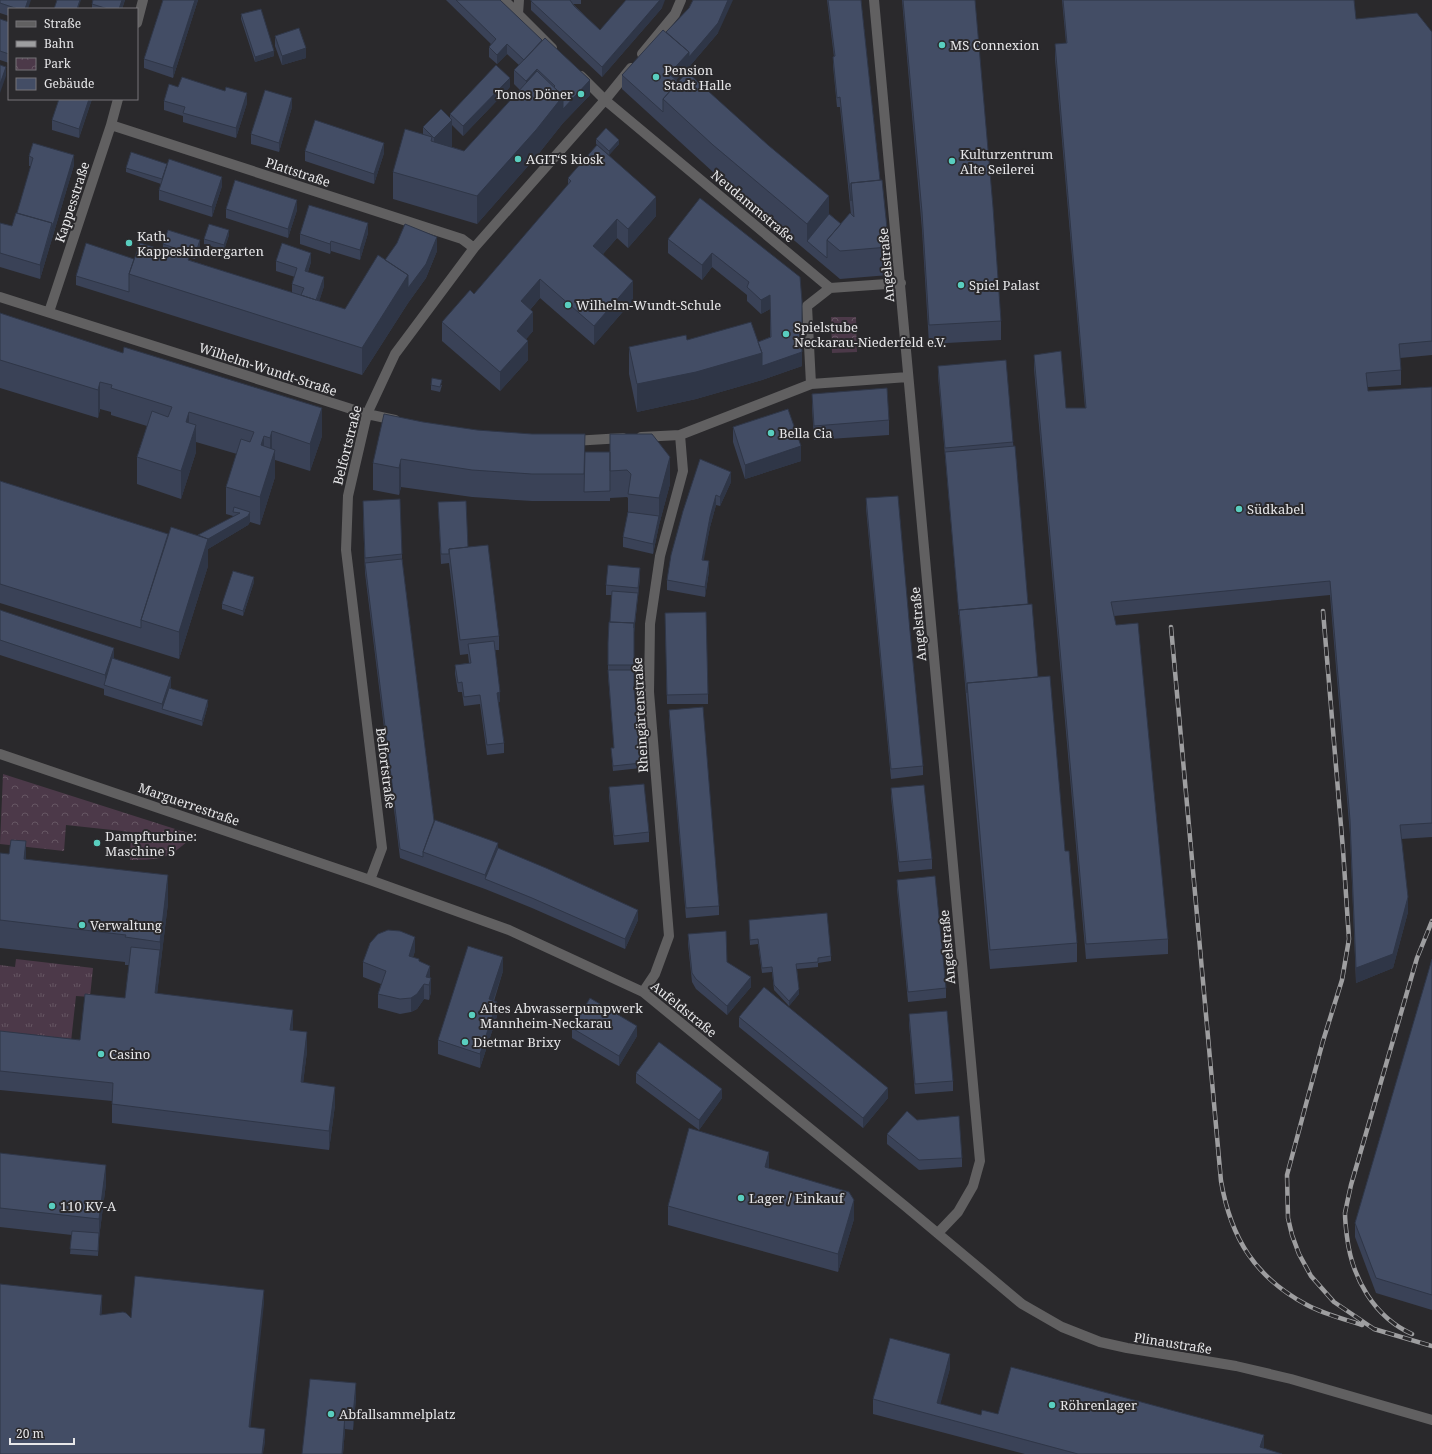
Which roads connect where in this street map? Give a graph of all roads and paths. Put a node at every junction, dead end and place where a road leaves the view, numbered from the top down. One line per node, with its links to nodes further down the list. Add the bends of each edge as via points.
1 (143, 0): 7 (street)
2 (504, 0): 6 (street)
3 (519, 0): 6 (street)
4 (681, 0): 11 (street, Belfortstraße, via 675,14)
5 (874, 0): 14 (street, Angelstraße)
6 (518, 14): 8 (street)
7 (138, 19)
8 (562, 57)
9 (572, 68): 11 (street, Neudammstraße)
10 (118, 100): 12 (street, Kappesstraße)
11 (605, 100): 13 (street, Belfortstraße); 15 (street, Neudammstraße)
12 (111, 125): 13 (street, Plattstraße, via 462,239); 17 (street, Kappesstraße)
13 (474, 248): 20 (street, Belfortstraße, via 395,354)
14 (901, 284): 15 (street); 18 (street, Angelstraße)
15 (830, 288): 19 (street, via 807,306)
16 (0, 296): 17 (street, Wilhelm-Wundt-Straße)
17 (49, 312): 20 (street, Wilhelm-Wundt-Straße)
18 (908, 377): 19 (street); 27 (street, Angelstraße, via 980,1161 973,1186 958,1212)
19 (811, 384): 22 (street)
20 (366, 414): 21 (street, Wilhelm-Wundt-Straße); 25 (street, Belfortstraße, via 348,496 346,550 382,848)
21 (405, 422)
22 (680, 435): 23 (street); 26 (street, Rheingärtenstraße, via 683,471 660,556 650,624 649,692 669,936 655,974)
23 (561, 442)
24 (0, 754): 25 (street, Marguerrestraße)
25 (370, 880): 26 (street, Aufeldstraße, via 509,930)
26 (643, 992): 27 (street, Aufeldstraße)
27 (938, 1233): 28 (street, Plinaustraße, via 1022,1304 1079,1335 1127,1348 1291,1379)
28 (1432, 1420)

